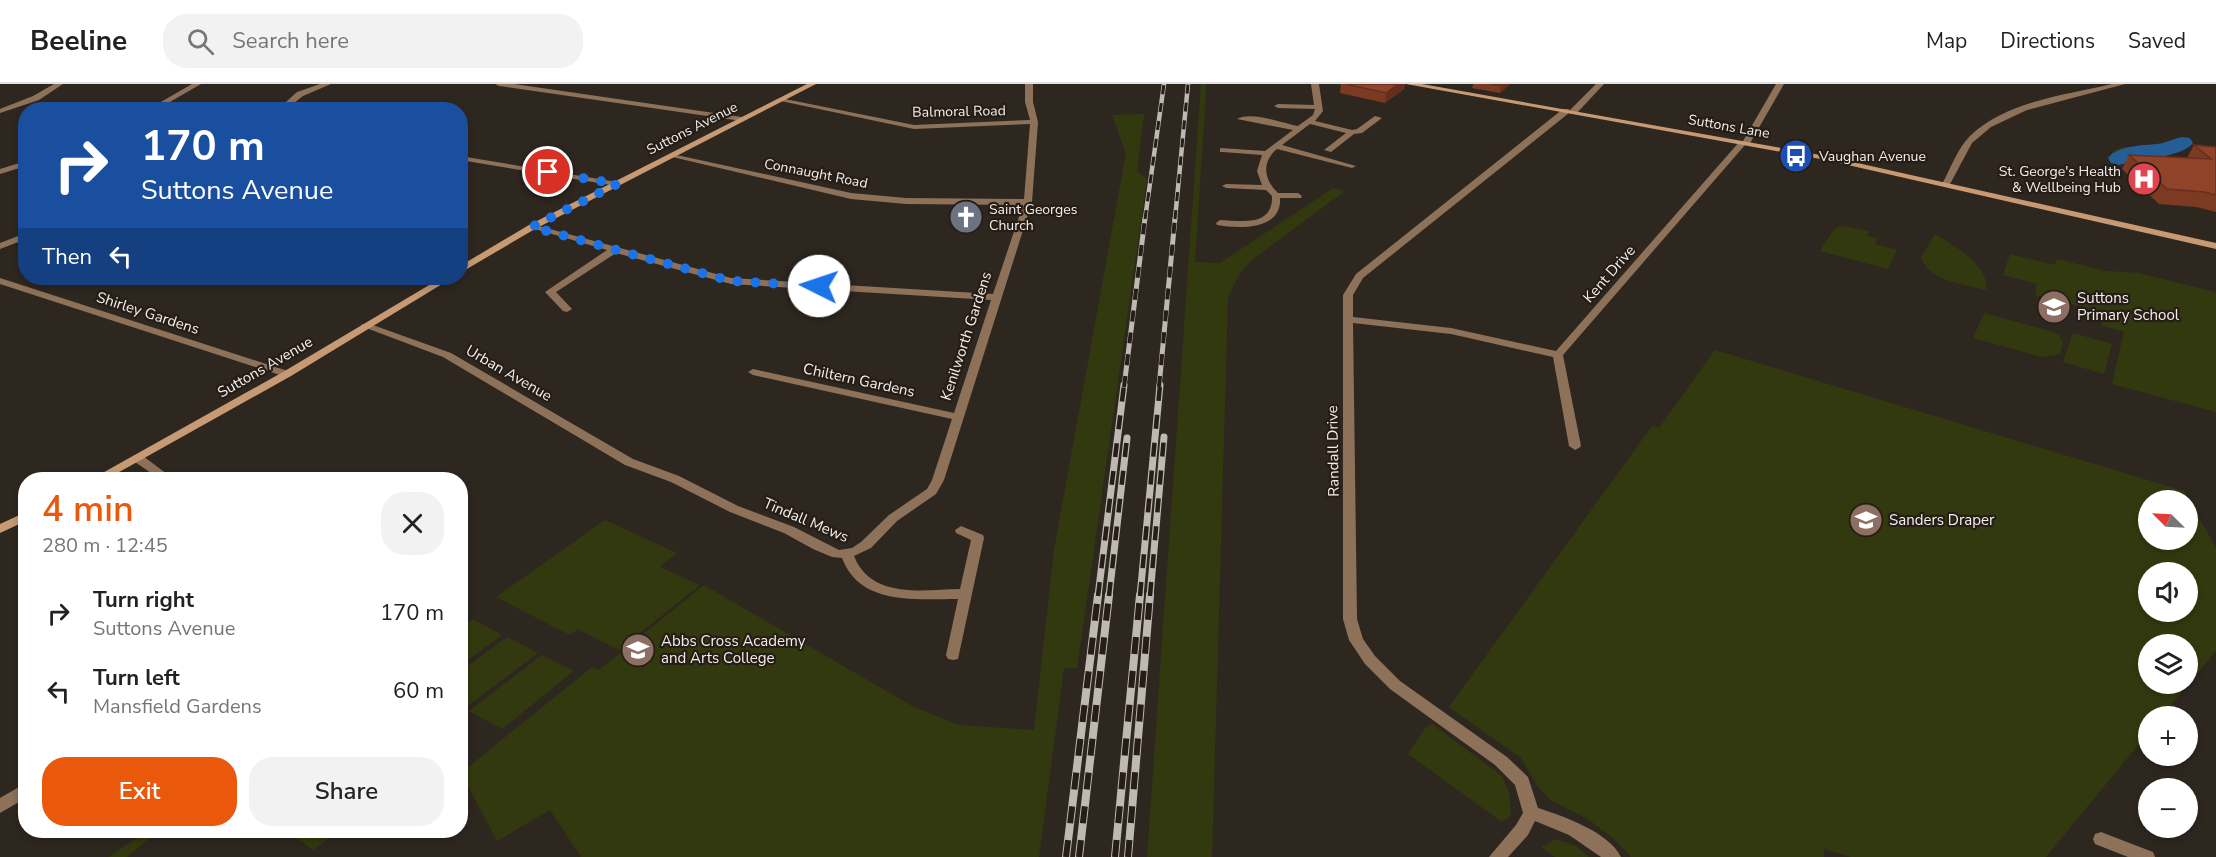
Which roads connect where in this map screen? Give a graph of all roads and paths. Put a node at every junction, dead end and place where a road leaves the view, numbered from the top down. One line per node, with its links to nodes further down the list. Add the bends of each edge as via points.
1 (59, 84): 13 (street)
2 (197, 84): 14 (street)
3 (327, 84): 15 (street)
4 (499, 84): 22 (street)
5 (812, 84): 12 (street, Suttons Avenue)
6 (1029, 84): 24 (street, Kenilworth Gardens)
7 (1315, 84): 18 (street)
8 (1410, 84): 20 (street, Suttons Lane)
9 (1600, 84): 20 (street, Randall Drive)
10 (1780, 84): 28 (street)
11 (2121, 84): 39 (street, via 2027,109 1998,121 1974,137)
12 (780, 100): 22 (street, Suttons Avenue); 24 (street, Balmoral Road, via 914,127)
13 (25, 102)
14 (164, 102)
15 (289, 102)
16 (18, 104): 19 (street)
17 (1278, 106): 18 (street)
18 (1318, 107): 25 (street)
19 (0, 111)
20 (1569, 112): 28 (street, Suttons Lane); 56 (street, Randall Drive, via 1359,276 1348,295)
21 (1378, 118): 27 (street)
22 (742, 119): 33 (street, Suttons Avenue)
23 (1241, 119): 26 (street)
24 (1034, 122): 44 (street, Kenilworth Gardens)
25 (1311, 122): 26 (street); 27 (street)
26 (1300, 129): 29 (street)
27 (1352, 132): 31 (street)
28 (1745, 143): 39 (street, Suttons Lane); 58 (street, Kent Drive)
29 (1275, 146): 32 (street); 36 (street)
30 (1223, 150): 32 (street)
31 (1328, 150)
32 (1267, 153): 41 (street, via 1260,169)
33 (672, 156): 38 (street, Suttons Avenue); 44 (street, Connaught Road, via 851,196 928,202)
34 (468, 159): 38 (street)
35 (18, 166): 37 (street)
36 (1352, 166)
37 (0, 172)
38 (617, 184): 46 (street, Suttons Avenue)
39 (1946, 184): 49 (street, Suttons Lane)
40 (1226, 186): 41 (street)
41 (1267, 188): 42 (street)
42 (1276, 195): 43 (street); 45 (street, via 1277,210 1271,217 1250,224)
43 (1298, 196)
44 (1028, 202): 54 (street, Kenilworth Gardens)
45 (1220, 223)
46 (532, 227): 50 (street); 51 (street, Suttons Avenue)
47 (18, 239): 48 (street)
48 (0, 246)
49 (2216, 246)
50 (614, 250): 54 (street, via 731,281); 55 (street, via 549,292)
51 (468, 265)
52 (0, 281): 60 (street, Shirley Gardens)
53 (435, 285): 57 (street, Suttons Avenue)
54 (996, 297): 61 (street, Kenilworth Gardens)
55 (567, 309)
56 (1347, 320): 58 (street, via 1451,331); 75 (street, Randall Drive, via 1350,619 1356,640 1395,685 1501,761 1522,782)
57 (366, 326): 60 (street, Suttons Avenue); 64 (street, Urban Avenue, via 447,355)
58 (1558, 355): 62 (street)
59 (753, 372): 61 (street, Chiltern Gardens)
60 (287, 374): 63 (street, Suttons Avenue)
61 (957, 417): 70 (street, Kenilworth Gardens, via 932,491 893,518 862,549)
62 (1575, 446)
63 (139, 459): 65 (street, Suttons Avenue); 66 (street)
64 (629, 462): 70 (street, Tindall Mews, via 675,479 818,546)
65 (112, 472)
66 (158, 472)
67 (18, 520): 68 (street)
68 (0, 529)
69 (961, 530): 71 (street, via 978,538)
70 (847, 554): 71 (street, Tindall Mews, via 858,576 878,589 907,594)
71 (965, 594): 72 (street)
72 (953, 655)
73 (18, 794): 74 (street)
74 (0, 806)
75 (1531, 813): 77 (street, via 1522,830); 78 (street, via 1570,826)
76 (2102, 838): 79 (street)
77 (1497, 857)
78 (1613, 857)
79 (2147, 857)

